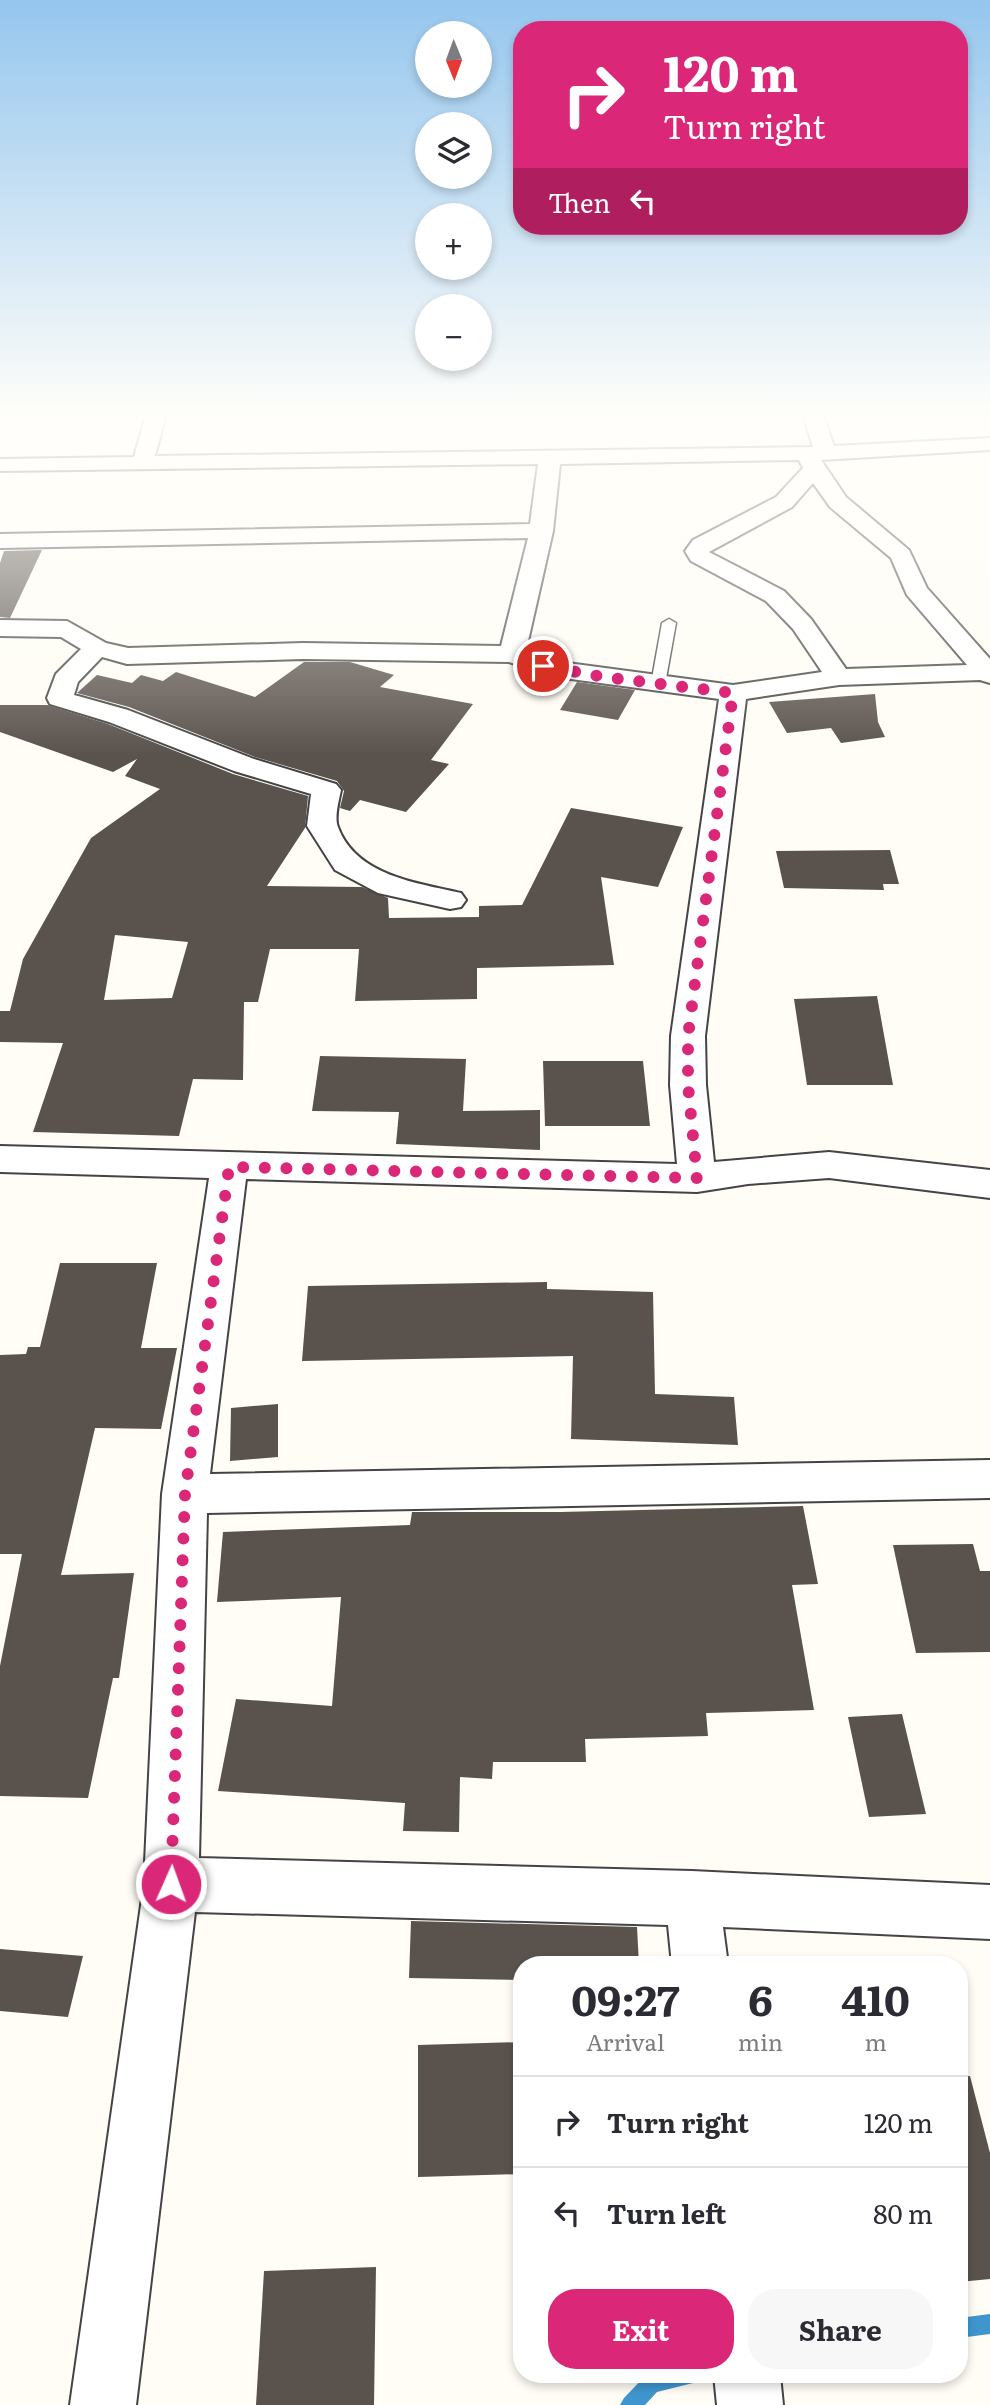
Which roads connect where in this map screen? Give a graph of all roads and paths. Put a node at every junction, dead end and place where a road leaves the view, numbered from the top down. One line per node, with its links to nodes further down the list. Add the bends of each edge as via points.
1 (730, 530): 10 (street, via 701,545 699,556 776,597)
2 (872, 530): 9 (street, via 901,555 916,590)
3 (541, 531): 4 (street); 8 (street)
4 (0, 541)
5 (669, 623): 11 (lane)
6 (0, 628): 7 (street, via 67,629)
7 (97, 648): 8 (street, via 127,656 303,651); 13 (street, via 65,680 60,698 110,712 217,757 317,785 326,790 322,826 346,863 389,886)
8 (512, 654): 11 (street, via 556,669)
9 (989, 673): 10 (street)
10 (839, 677): 12 (street)
11 (658, 684): 12 (street)
12 (733, 693): 16 (street, via 688,1036)
13 (450, 900)
14 (0, 1159): 15 (street)
15 (229, 1167): 16 (street); 19 (street)
16 (697, 1178): 17 (street, via 829,1165)
17 (990, 1184)
18 (990, 1479): 19 (street)
19 (185, 1494): 20 (street)
20 (171, 1884): 21 (street); 25 (street)
21 (692, 1898): 22 (street); 23 (street)
22 (990, 1912)
23 (699, 1956)
24 (748, 2383): 26 (street)
25 (103, 2405)
26 (750, 2405)

